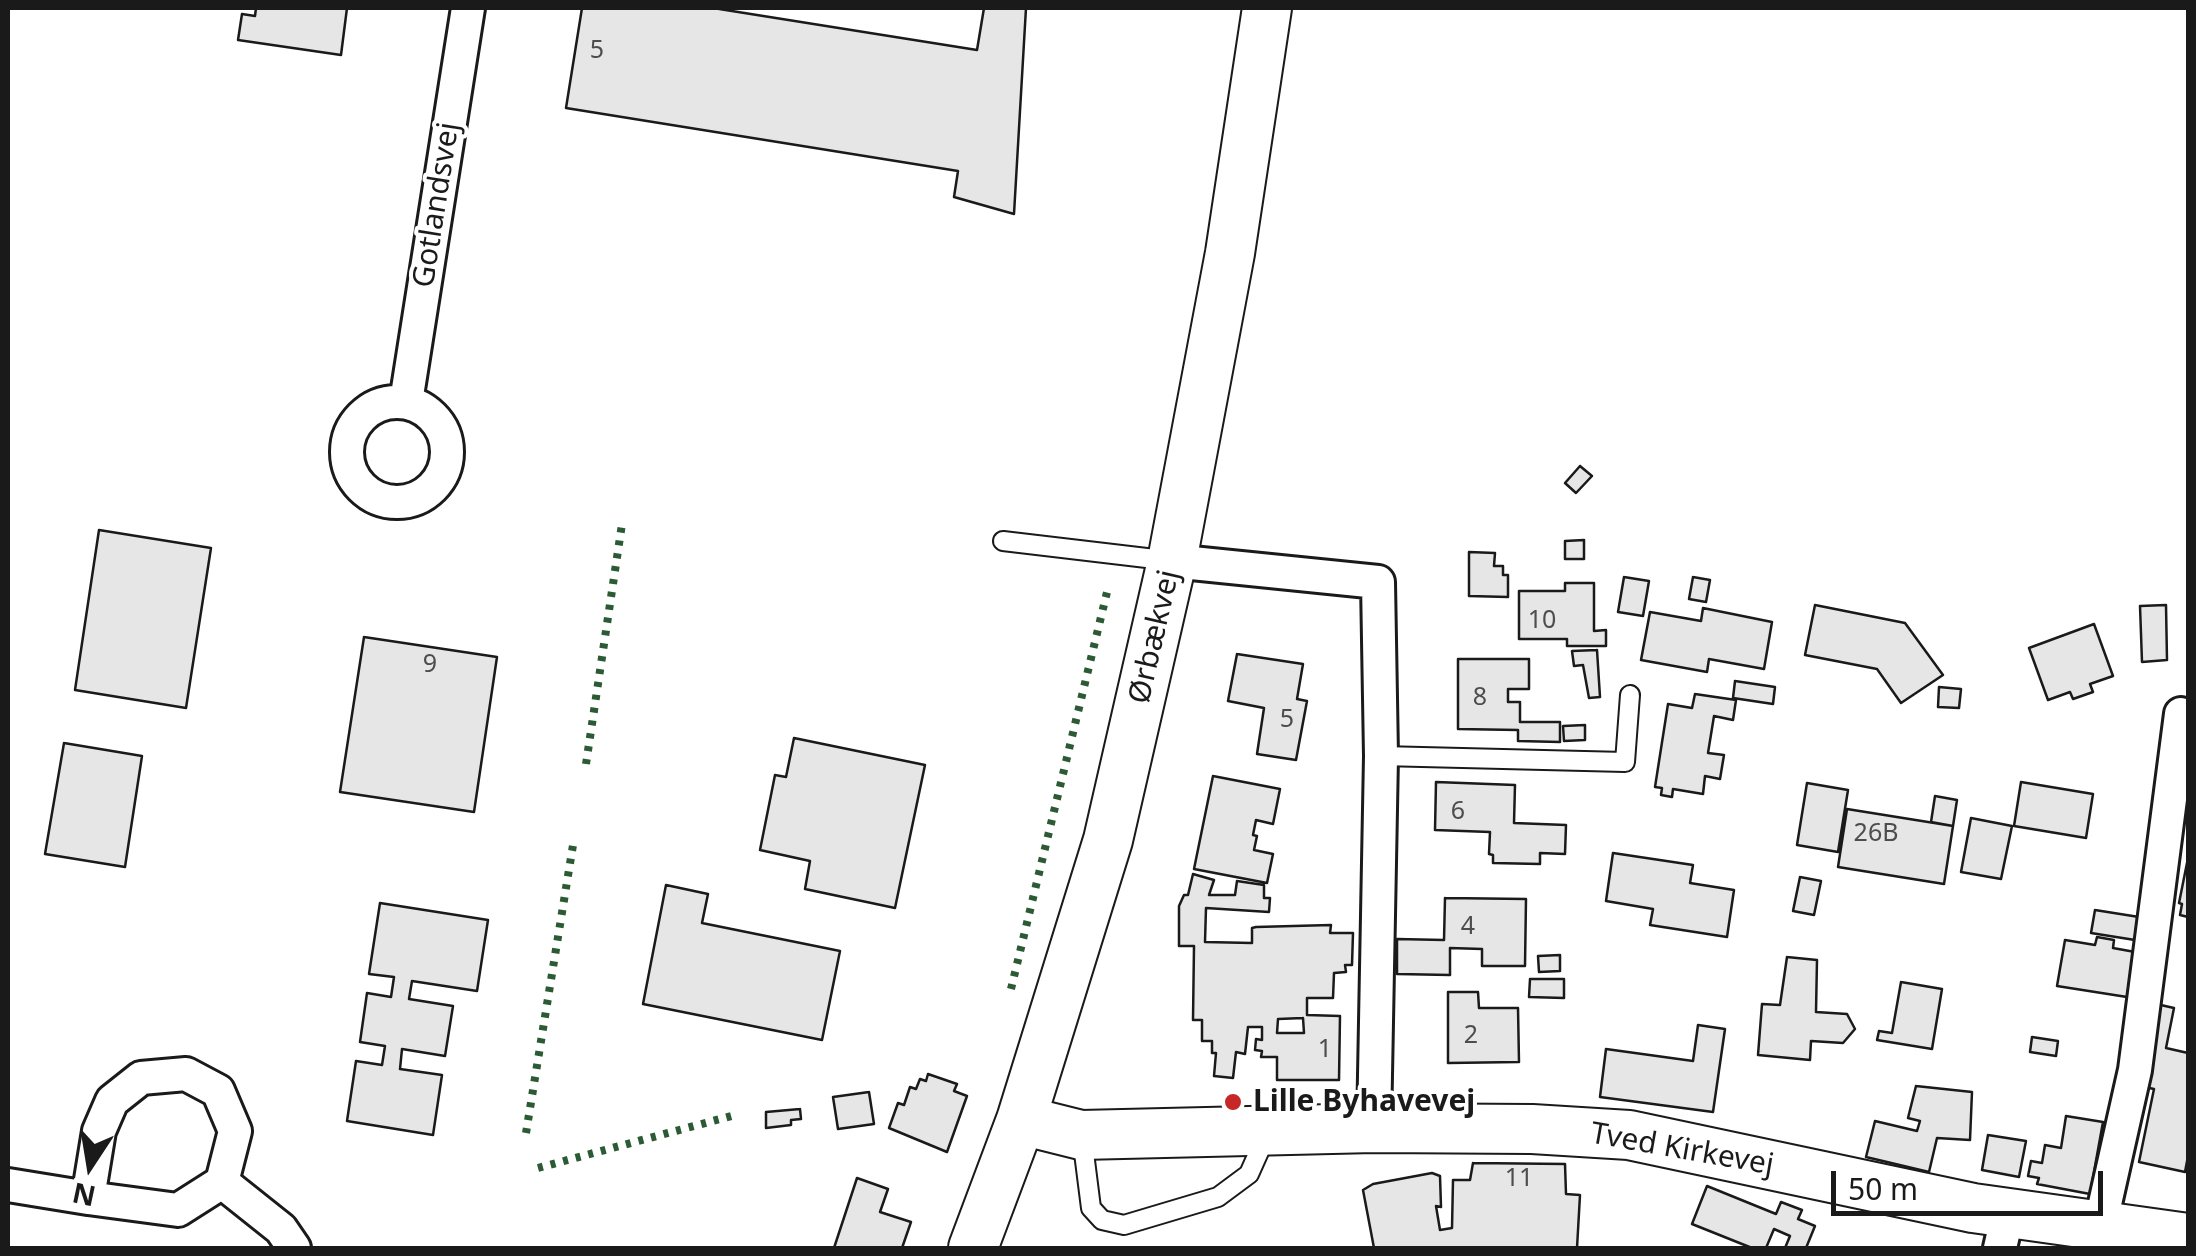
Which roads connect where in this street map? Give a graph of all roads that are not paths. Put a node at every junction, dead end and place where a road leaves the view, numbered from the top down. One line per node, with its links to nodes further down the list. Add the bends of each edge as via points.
1 (468, 8): 3 (street, Gotlandsvej)
2 (1267, 8): 5 (street, Ørbækvej, via 1230,253)
3 (406, 402)
4 (1003, 542): 5 (lane)
5 (1172, 560): 8 (street, via 1378,582); 9 (street, Ørbækvej, via 1108,840)
6 (1630, 695): 8 (lane, via 1625,762)
7 (2181, 714): 16 (street, via 2136,1070)
8 (1381, 756): 10 (street)
9 (1022, 1120): 12 (street, Tved Kirkevej); 20 (street, Ørbækvej)
10 (1374, 1128): 11 (street, Tved Kirkevej); 17 (street, Tved Kirkevej, via 1629,1134 1855,1184)
11 (1268, 1131): 12 (street, Tved Kirkevej); 12 (lane, via 1250,1174 1218,1197 1124,1225 1102,1220 1091,1208)
12 (1082, 1136)
13 (222, 1182): 15 (street, via 178,1210); 15 (street, via 235,1131 218,1091 186,1074 141,1078 112,1101 98,1131); 19 (street, via 281,1229)
14 (8, 1186): 15 (street)
15 (88, 1198)
16 (2100, 1226): 17 (street, Tved Kirkevej); 18 (street, Tved Kirkevej)
17 (2004, 1231)
18 (2188, 1238)
19 (294, 1248)
20 (973, 1248)

